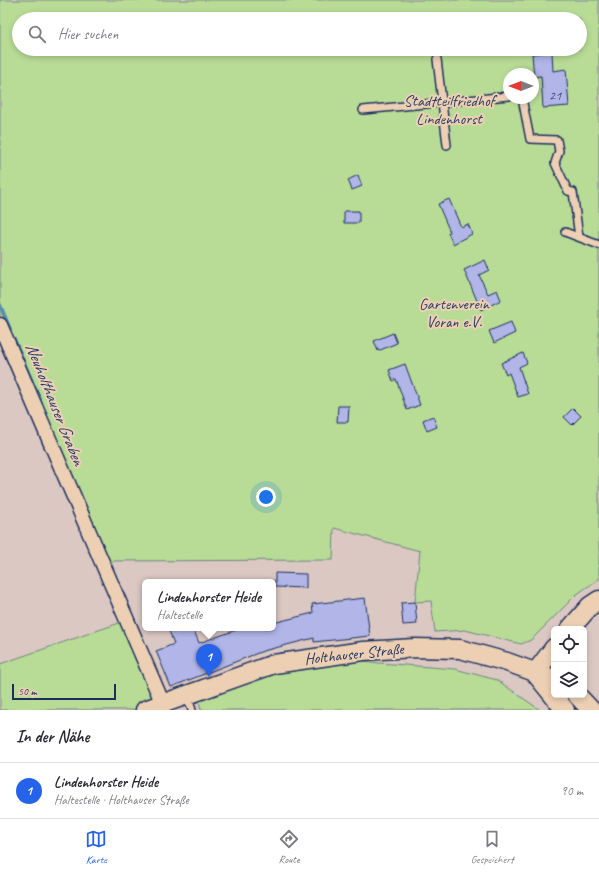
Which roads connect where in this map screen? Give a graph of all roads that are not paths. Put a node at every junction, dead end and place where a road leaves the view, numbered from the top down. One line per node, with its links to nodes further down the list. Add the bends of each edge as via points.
1 (437, 59): 3 (lane)
2 (503, 97): 3 (lane)
3 (442, 102): 5 (lane); 6 (lane)
4 (523, 104): 8 (lane, via 530,140 557,140 556,163 568,191 573,192)
5 (363, 110)
6 (447, 145)
7 (565, 232): 8 (lane)
8 (579, 237): 9 (lane)
9 (599, 245)
10 (0, 325): 18 (street)
11 (599, 600): 12 (street, via 590,606)
12 (573, 626)
13 (551, 652): 14 (street)
14 (535, 673): 15 (street, Holthauser Straße); 17 (street, Holthauser Straße, via 460,649 415,648 356,652 274,664); 20 (street)
15 (551, 678)
16 (579, 698): 21 (street)
17 (189, 703): 18 (street, Holthauser Straße)
18 (163, 704): 19 (street, Holthauser Straße)
19 (145, 710)
20 (565, 710)
21 (591, 710)

